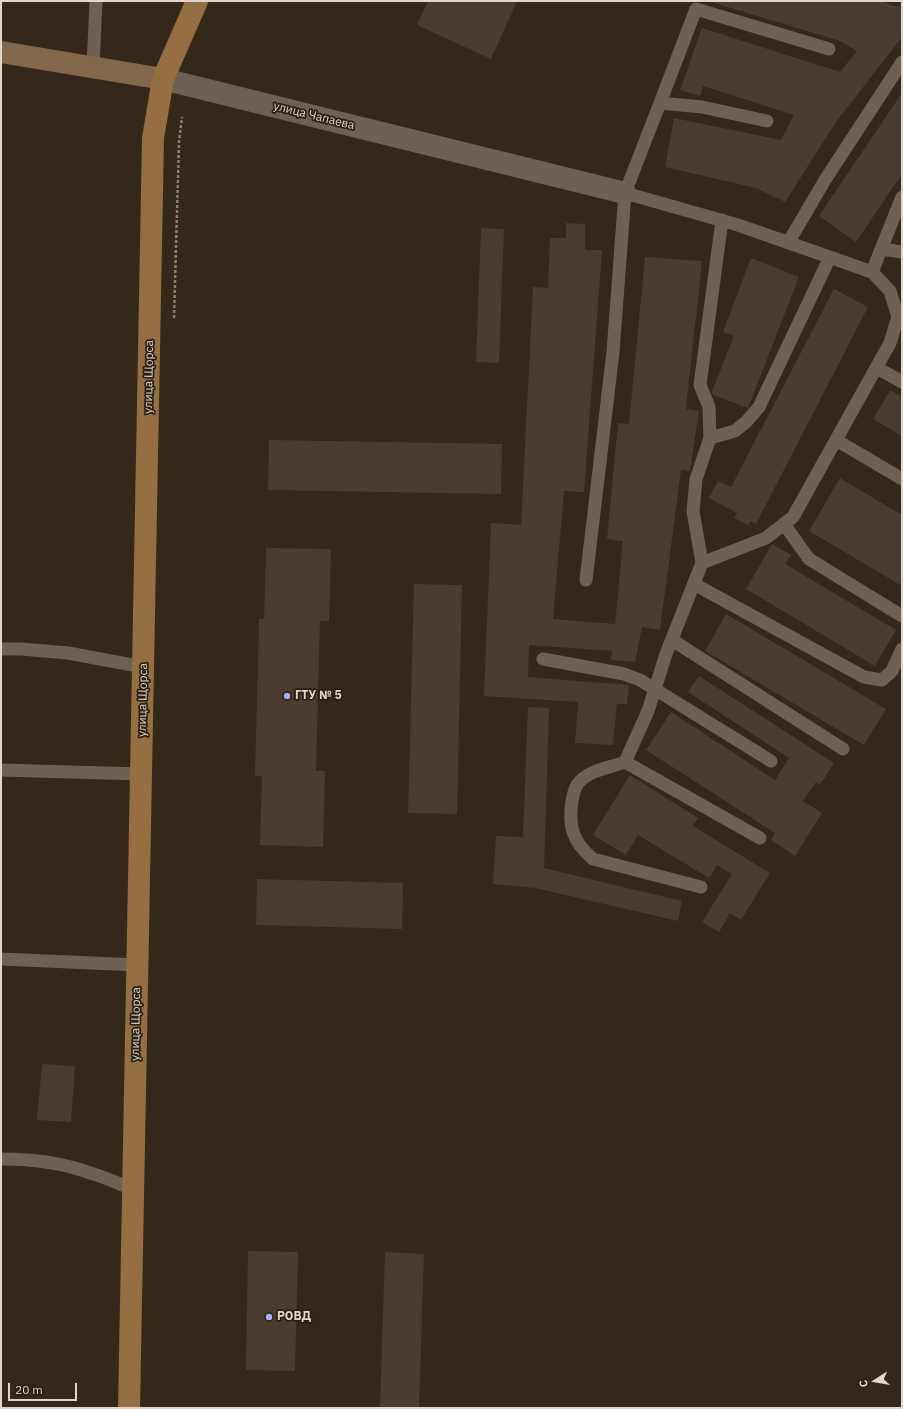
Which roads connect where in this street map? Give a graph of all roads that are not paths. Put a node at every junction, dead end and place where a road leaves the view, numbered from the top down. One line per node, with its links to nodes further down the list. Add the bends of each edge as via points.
1 (96, 1): 6 (lane)
2 (197, 1): 7 (main road, улица Щорса)
3 (829, 49): 8 (lane, via 696,9)
4 (1, 52): 6 (main road, улица Чапаева)
5 (902, 62): 13 (lane)
6 (93, 67): 7 (main road, улица Чапаева)
7 (163, 79): 10 (street, улица Чапаева); 33 (main road, улица Щорса, via 153,138)
8 (660, 103): 9 (lane, via 702,107); 10 (lane)
9 (766, 121)
10 (625, 193): 12 (lane); 26 (lane, via 613,352)
11 (902, 197): 14 (lane)
12 (722, 220): 13 (lane); 21 (lane, via 700,385 709,407)
13 (788, 242): 16 (lane)
14 (881, 249): 15 (lane); 17 (lane)
15 (902, 252)
16 (830, 257): 17 (lane); 21 (lane, via 759,407 735,431)
17 (872, 272): 18 (lane, via 890,291)
18 (900, 318): 19 (lane)
19 (877, 368): 20 (lane); 22 (lane)
20 (902, 382)
21 (710, 438): 25 (lane, via 696,479 692,511)
22 (836, 440): 23 (lane); 24 (lane, via 793,517)
23 (902, 479)
24 (784, 524): 25 (lane, via 766,538); 28 (lane, via 809,559)
25 (702, 562): 27 (lane)
26 (586, 580)
27 (694, 584): 29 (lane); 31 (lane, via 864,677 882,680 892,671)
28 (902, 616)
29 (672, 640): 34 (lane); 35 (lane)
30 (1, 649): 33 (lane, via 68,653)
31 (902, 649)
32 (543, 659): 34 (lane, via 624,674)
33 (143, 667): 39 (main road, улица Щорса)
34 (655, 688): 36 (lane); 37 (lane, via 648,711)
35 (844, 749)
36 (772, 761)
37 (625, 762): 40 (lane); 41 (lane, via 588,775 579,782 573,795 571,820 574,836 582,850 593,859)
38 (1, 770): 39 (lane)
39 (141, 774): 43 (main road, улица Щорса)
40 (760, 838)
41 (701, 887)
42 (1, 959): 43 (lane)
43 (138, 965): 45 (main road, улица Щорса)
44 (1, 1159): 45 (lane, via 50,1163 89,1172)
45 (134, 1189): 46 (main road, улица Щорса)
46 (129, 1408)

